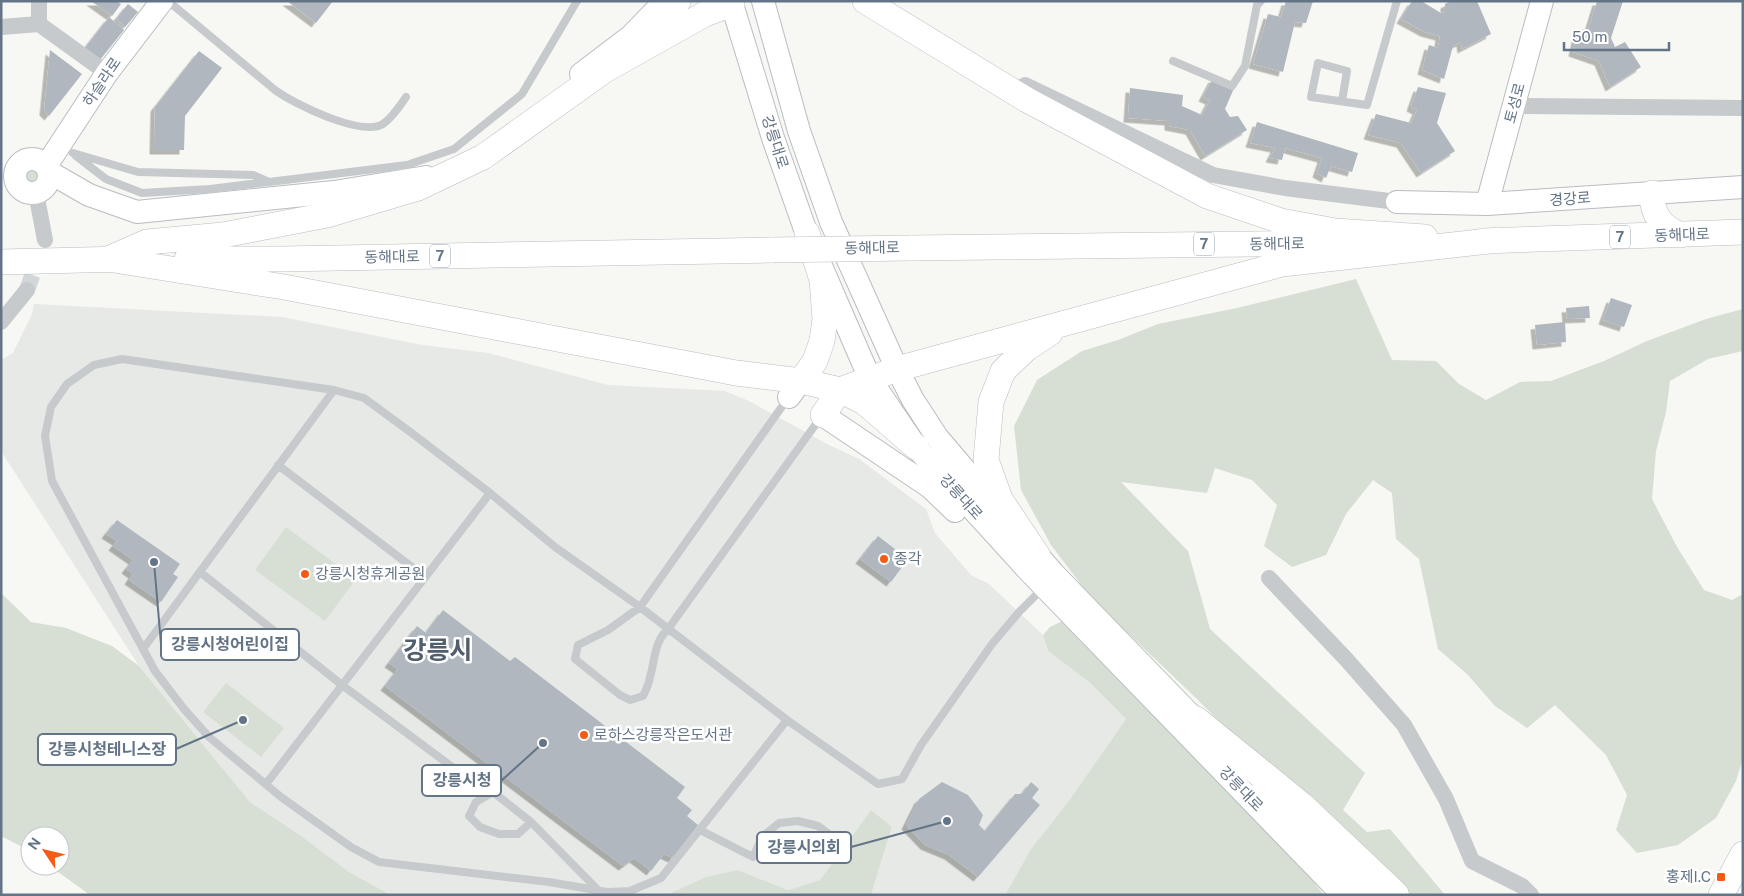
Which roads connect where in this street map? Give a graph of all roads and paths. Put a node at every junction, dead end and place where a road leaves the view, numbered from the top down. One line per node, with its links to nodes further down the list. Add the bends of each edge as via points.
1 (40, 1): 14 (street)
2 (162, 1): 18 (street, 하슬라로)
3 (168, 1): 19 (lane, via 275,90 333,120 362,126 381,125)
4 (578, 1): 28 (lane, via 522,94 454,149 407,165)
5 (665, 1): 25 (street, via 631,36)
6 (678, 1): 17 (main road, via 664,23)
7 (763, 1): 44 (street, 강릉대로, via 799,131 831,222)
8 (865, 1): 38 (main road, via 1027,100 1207,196 1281,221 1335,231)
9 (876, 1): 32 (street, via 1036,91 1213,176)
10 (1261, 1): 16 (lane, via 1245,66 1232,86)
11 (1398, 1): 20 (lane, via 1367,105)
12 (1542, 1): 21 (street, 토성로)
13 (734, 2): 17 (main road, via 704,14); 35 (street, 강릉대로, via 773,138)
14 (39, 24): 15 (street); 18 (street)
15 (1, 27)
16 (1173, 61)
17 (605, 70): 24 (main road)
18 (107, 73): 23 (street, 하슬라로)
19 (406, 97)
20 (1342, 101): 20 (lane, via 1311,97 1318,63 1347,71)
21 (1514, 106): 22 (street); 33 (street, 토성로)
22 (1743, 108)
23 (67, 148): 26 (street, 하슬라로); 28 (lane, via 138,172 254,175); 28 (lane, via 106,179 142,193)
24 (483, 157): 25 (street); 39 (main road, via 418,188 327,215 222,235 146,242)
25 (452, 168): 26 (street, via 434,176 334,192 137,212 89,195)
26 (48, 169): 27 (street, via 36,159 25,160); 30 (street, via 50,178 45,188)
27 (8, 181): 30 (street, via 30,194)
28 (269, 182)
29 (1743, 187): 31 (street, 경강로)
30 (36, 193): 37 (street)
31 (1652, 193): 33 (street, 경강로); 36 (main road, via 1652,204 1658,218 1669,230)
32 (1398, 202): 33 (street, 경강로)
33 (1487, 204)
34 (1743, 232): 36 (main road, 동해대로 / 7)
35 (807, 233): 45 (street, 강릉대로); 46 (main road, via 822,280 825,319 815,361)
36 (1681, 235): 38 (main road, 동해대로 / 7)
37 (46, 240)
38 (1487, 241): 39 (main road, 동해대로 / 7, bridge); 43 (main road, via 1282,264)
39 (108, 259): 40 (main road, 동해대로 / 7); 46 (main road, via 284,287 736,373)
40 (1, 262)
41 (27, 290): 42 (street)
42 (1, 322)
43 (1065, 322): 44 (main road); 53 (main road, via 1026,349 1003,371 991,402 986,460 1000,499)
44 (897, 369): 45 (main road); 53 (street, 강릉대로, via 937,437)
45 (870, 379): 48 (main road); 50 (street, 강릉대로)
46 (785, 389): 48 (main road); 58 (lane)
47 (334, 390): 51 (lane); 52 (lane, via 364,398); 60 (lane, via 122,359 94,365 67,384 51,407 45,436 52,481)
48 (840, 390): 49 (main road); 50 (main road, via 864,402)
49 (823, 415): 53 (street, via 930,487 992,545); 59 (lane)
50 (916, 447): 53 (street, 강릉대로)
51 (278, 465): 54 (lane); 55 (lane)
52 (490, 493): 55 (lane); 58 (lane, via 555,547)
53 (1033, 563): 57 (street, 강릉대로); 63 (street, 강릉대로)
54 (200, 572): 60 (lane); 61 (lane)
55 (425, 577): 61 (lane)
56 (1269, 578): 75 (street, via 1404,725 1446,799 1472,861 1522,886)
57 (1044, 587): 62 (lane, via 992,644 921,745 902,779 878,784); 72 (street, 강릉대로)
58 (640, 607): 59 (lane); 59 (lane, via 608,630 578,645 575,659 620,695 630,700 643,696 657,644)
59 (668, 629): 62 (lane)
60 (143, 649): 65 (lane, via 155,672 196,723)
61 (342, 684): 64 (lane); 65 (lane)
62 (787, 720): 67 (lane)
63 (1196, 720): 73 (street, 강릉대로); 74 (highway, via 1301,806)
64 (455, 769)
65 (266, 784): 71 (lane, via 350,847 379,862)
66 (531, 822): 66 (lane, via 493,792 476,802 469,816 480,827 499,834 518,834); 71 (lane)
67 (700, 830): 68 (lane, via 753,857 763,836 779,823 798,821 818,826); 71 (lane, via 661,878 630,891)
68 (840, 842)
69 (1743, 854): 76 (main road)
70 (1743, 884): 77 (main road)
71 (597, 889)
72 (1343, 895)
73 (1368, 895)
74 (1395, 895)
75 (1531, 895)
76 (1721, 895)
77 (1738, 895)

